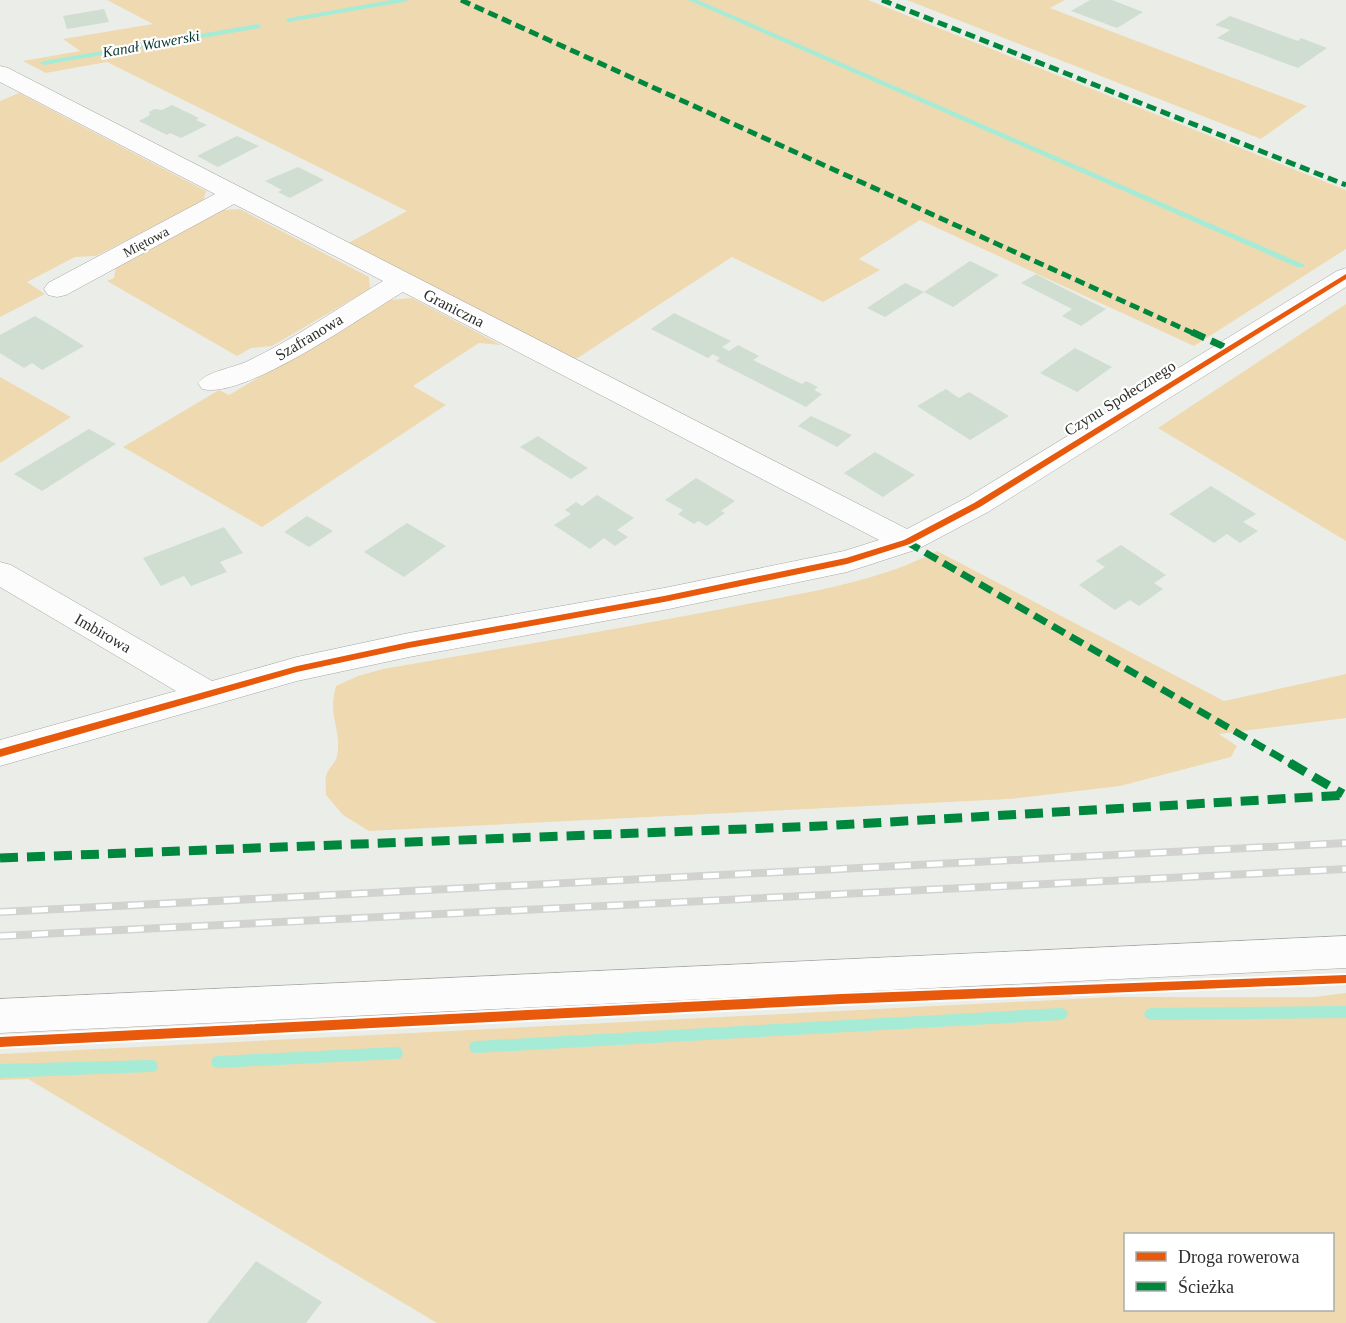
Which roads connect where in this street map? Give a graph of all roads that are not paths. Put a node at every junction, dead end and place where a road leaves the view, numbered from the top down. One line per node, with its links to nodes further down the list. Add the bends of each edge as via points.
1 (4, 80): 2 (street, Graniczna)
2 (234, 194): 4 (street, Graniczna); 5 (street, Miętowa)
3 (1346, 276): 7 (street, Czynu Społecznego, via 977,504)
4 (402, 281): 6 (street, Szafranowa, via 266,363); 7 (street, Graniczna)
5 (57, 289)
6 (212, 383)
7 (907, 542): 9 (street, Czynu Społecznego, via 847,561 398,648)
8 (0, 573): 9 (street, Imbirowa)
9 (207, 693): 10 (street, Czynu Społecznego)
10 (0, 753)
11 (1346, 952): 12 (street)
12 (0, 1016)

